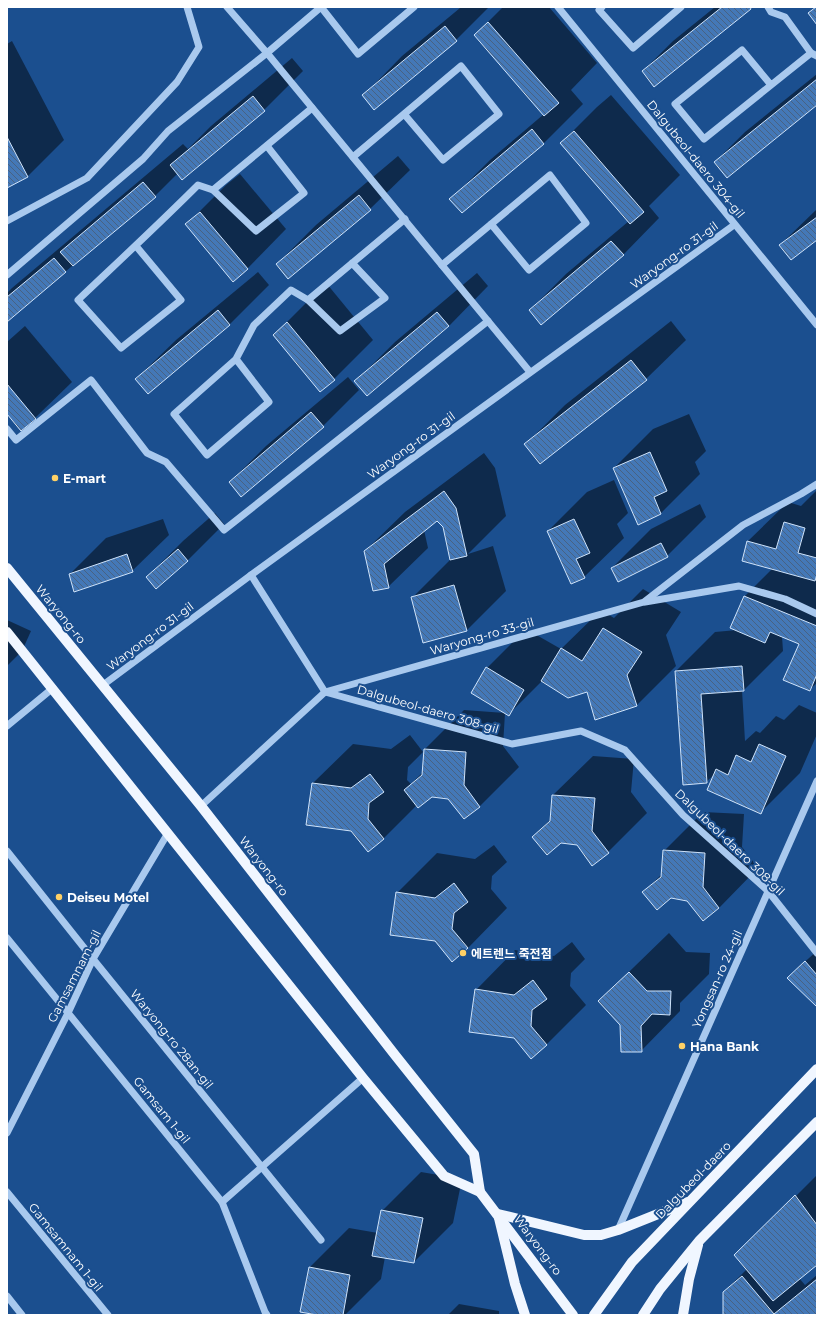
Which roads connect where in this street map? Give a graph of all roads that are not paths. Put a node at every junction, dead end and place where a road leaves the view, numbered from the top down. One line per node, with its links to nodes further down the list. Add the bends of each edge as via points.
1 (187, 7): 18 (street, via 199,47 177,82 87,178)
2 (227, 7): 9 (street)
3 (321, 7): 4 (street, via 358,54); 9 (street)
4 (414, 7)
5 (558, 7): 20 (street, Dalgubeol-daero 304-gil)
6 (602, 7): 7 (street, via 599,10 633,48)
7 (681, 7)
8 (768, 7): 10 (street, via 771,12 785,17)
9 (267, 53): 12 (street); 24 (street, via 168,130 143,159)
10 (814, 54): 11 (street)
11 (771, 85): 11 (street, via 704,139 675,104 742,50)
12 (312, 108): 14 (street); 15 (street)
13 (404, 114): 13 (street, via 461,66 499,114 443,160); 15 (street)
14 (267, 146): 16 (street); 16 (street, via 304,192 256,231)
15 (353, 157): 17 (street)
16 (213, 190): 21 (street, via 198,185)
17 (404, 219): 22 (street); 23 (street)
18 (7, 221)
19 (491, 224): 19 (street, via 550,175 586,223 529,270); 23 (street)
20 (734, 225): 27 (street, Dalgubeol-daero 304-gil); 29 (street, Waryong-ro 31-gil)
21 (136, 246): 21 (street, via 78,300 121,348 180,300)
22 (352, 264): 25 (street); 25 (street, via 386,298 340,331)
23 (442, 265): 26 (street)
24 (7, 275)
25 (308, 300): 28 (street, via 291,290 254,326)
26 (488, 321): 29 (street); 30 (street, via 224,530 166,462 147,453 91,380 16,440)
27 (817, 325)
28 (236, 359): 28 (street, via 174,414 207,455 269,402)
29 (530, 372): 33 (street, Waryong-ro 31-gil)
30 (7, 429)
31 (817, 484): 34 (street, Waryong-ro 33-gil, via 743,525)
32 (7, 568): 37 (main road, Waryong-ro)
33 (251, 575): 37 (street, Waryong-ro 31-gil); 39 (street)
34 (644, 602): 35 (street, Waryong-ro 33-gil, via 739,586 785,600); 39 (street, Waryong-ro 33-gil)
35 (817, 614)
36 (7, 632): 38 (main road, Waryong-ro)
37 (103, 685): 42 (main road, Waryong-ro)
38 (53, 688): 40 (street); 43 (main road, Waryong-ro)
39 (325, 692): 42 (street, Waryong-ro 33-gil); 45 (street, Dalgubeol-daero 308-gil, via 512,744 581,731 625,750 683,815)
40 (7, 726)
41 (817, 781): 45 (street, Yongsan-ro 24-gil)
42 (201, 806): 56 (main road, Waryong-ro, via 474,1154)
43 (168, 833): 48 (street, Gamsamnam-gil); 51 (main road, Waryong-ro)
44 (7, 850): 48 (street, Waryong-ro 28an-gil)
45 (768, 891): 47 (street, Dalgubeol-daero 308-gil); 60 (street, Yongsan-ro 24-gil)
46 (7, 938): 49 (street, Gamsam 1-gil)
47 (817, 953)
48 (92, 959): 49 (street, Gamsamnam-gil); 54 (street, Waryong-ro 28an-gil)
49 (68, 1013): 53 (street, Gamsamnam-gil); 58 (street, Gamsam 1-gil)
50 (817, 1069): 57 (main road, Dalgubeol-daero)
51 (363, 1078): 54 (street); 56 (main road, Waryong-ro, via 444,1176)
52 (817, 1122): 62 (main road)
53 (7, 1133)
54 (263, 1167): 58 (street); 61 (street, Waryong-ro 28an-gil)
55 (7, 1192): 65 (street, Gamsamnam 1-gil)
56 (480, 1192): 59 (main road, Waryong-ro)
57 (691, 1200): 60 (main road); 69 (main road, Dalgubeol-daero, via 632,1262)
58 (222, 1202): 66 (street, Gamsam 1-gil)
59 (498, 1214): 60 (main road, via 584,1234 601,1235); 67 (main road); 68 (main road, Waryong-ro)
60 (618, 1230)
61 (321, 1240)
62 (700, 1240): 70 (main road, via 660,1289); 71 (main road)
63 (7, 1296): 64 (street)
64 (22, 1315)
65 (108, 1315)
66 (267, 1315)
67 (525, 1315)
68 (573, 1315)
69 (594, 1315)
70 (643, 1315)
71 (682, 1315)

